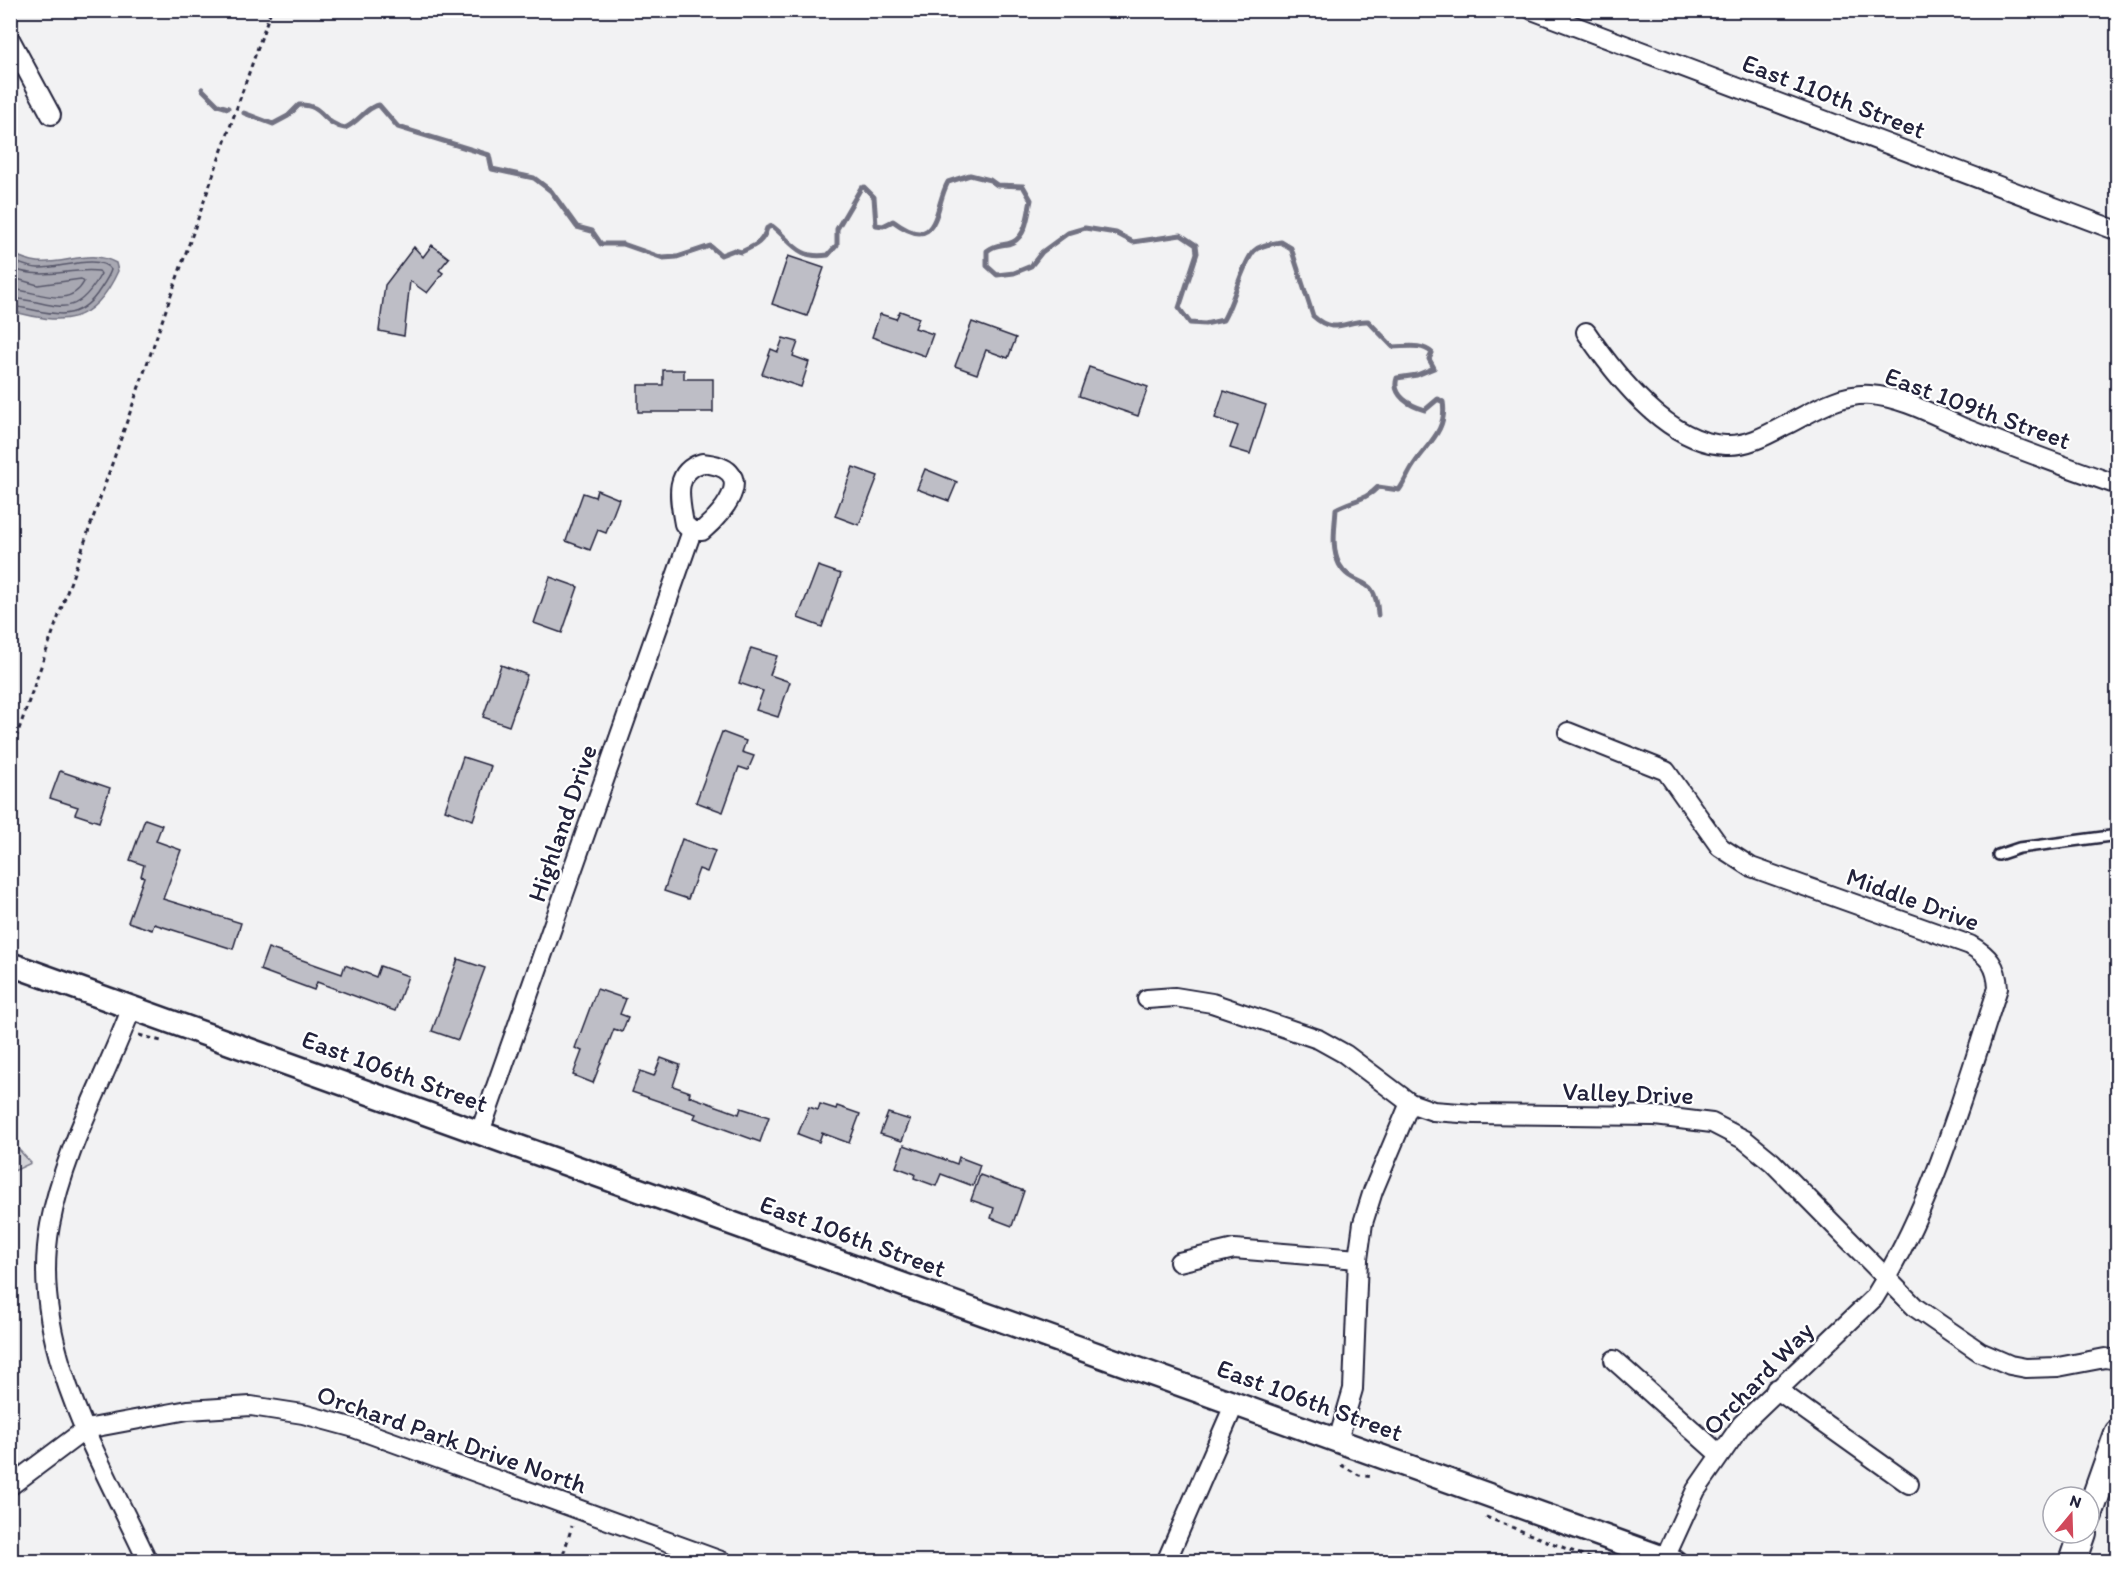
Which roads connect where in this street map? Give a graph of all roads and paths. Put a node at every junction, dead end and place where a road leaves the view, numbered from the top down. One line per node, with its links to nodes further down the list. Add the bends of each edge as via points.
1 (271, 10): 10 (path)
2 (1532, 10): 5 (street, East 110th Street)
3 (10, 39): 4 (street)
4 (51, 115)
5 (2118, 231)
6 (1586, 332): 7 (street, East 109th Street, via 1611,369 1650,408 1688,434 1712,443 1750,442 1836,400 1872,395)
7 (2118, 485)
8 (692, 531): 17 (street, Highland Drive)
9 (1568, 732): 20 (street, Middle Drive, via 1666,771 1720,847 1751,867 1970,945 1992,963 1998,988 1952,1128 1930,1189)
10 (10, 755)
11 (2118, 835): 12 (lane, via 2019,848)
12 (1998, 855)
13 (10, 964): 15 (street, East 106th Street)
14 (1147, 999): 16 (street, Valley Drive, via 1201,1000 1318,1039 1345,1054)
15 (132, 1007): 17 (street, East 106th Street); 25 (street, via 75,1145 50,1227 51,1323 73,1402)
16 (1410, 1103): 18 (street, via 1367,1208); 20 (street, Valley Drive, via 1450,1114 1655,1116 1712,1123 1745,1140 1773,1162)
17 (480, 1132): 24 (street, East 106th Street)
18 (1358, 1259): 19 (street, via 1234,1249); 27 (street, via 1353,1389)
19 (1179, 1262)
20 (1888, 1277): 22 (street, Valley Drive, via 1932,1321 1980,1352 2010,1365 2043,1368 2104,1358); 23 (street, Orchard Way, via 1874,1298)
21 (1614, 1360): 28 (street)
22 (2118, 1360)
23 (1776, 1389): 28 (street, Orchard Way); 29 (street)
24 (1235, 1403): 27 (street, East 106th Street); 38 (street)
25 (86, 1429): 31 (street); 32 (street, Orchard Park Drive North, via 220,1406 276,1409 351,1427); 35 (street)
26 (2118, 1433): 30 (main road)
27 (1338, 1440): 34 (street, East 106th Street)
28 (1719, 1454): 34 (street, Orchard Way, via 1690,1501)
29 (1909, 1484)
30 (2100, 1485)
31 (10, 1486)
32 (577, 1509): 36 (path); 37 (street, Orchard Park Drive North)
33 (2079, 1545): 39 (main road)
34 (1668, 1560)
35 (148, 1562)
36 (561, 1562)
37 (724, 1562)
38 (1166, 1562)
39 (2073, 1562)

